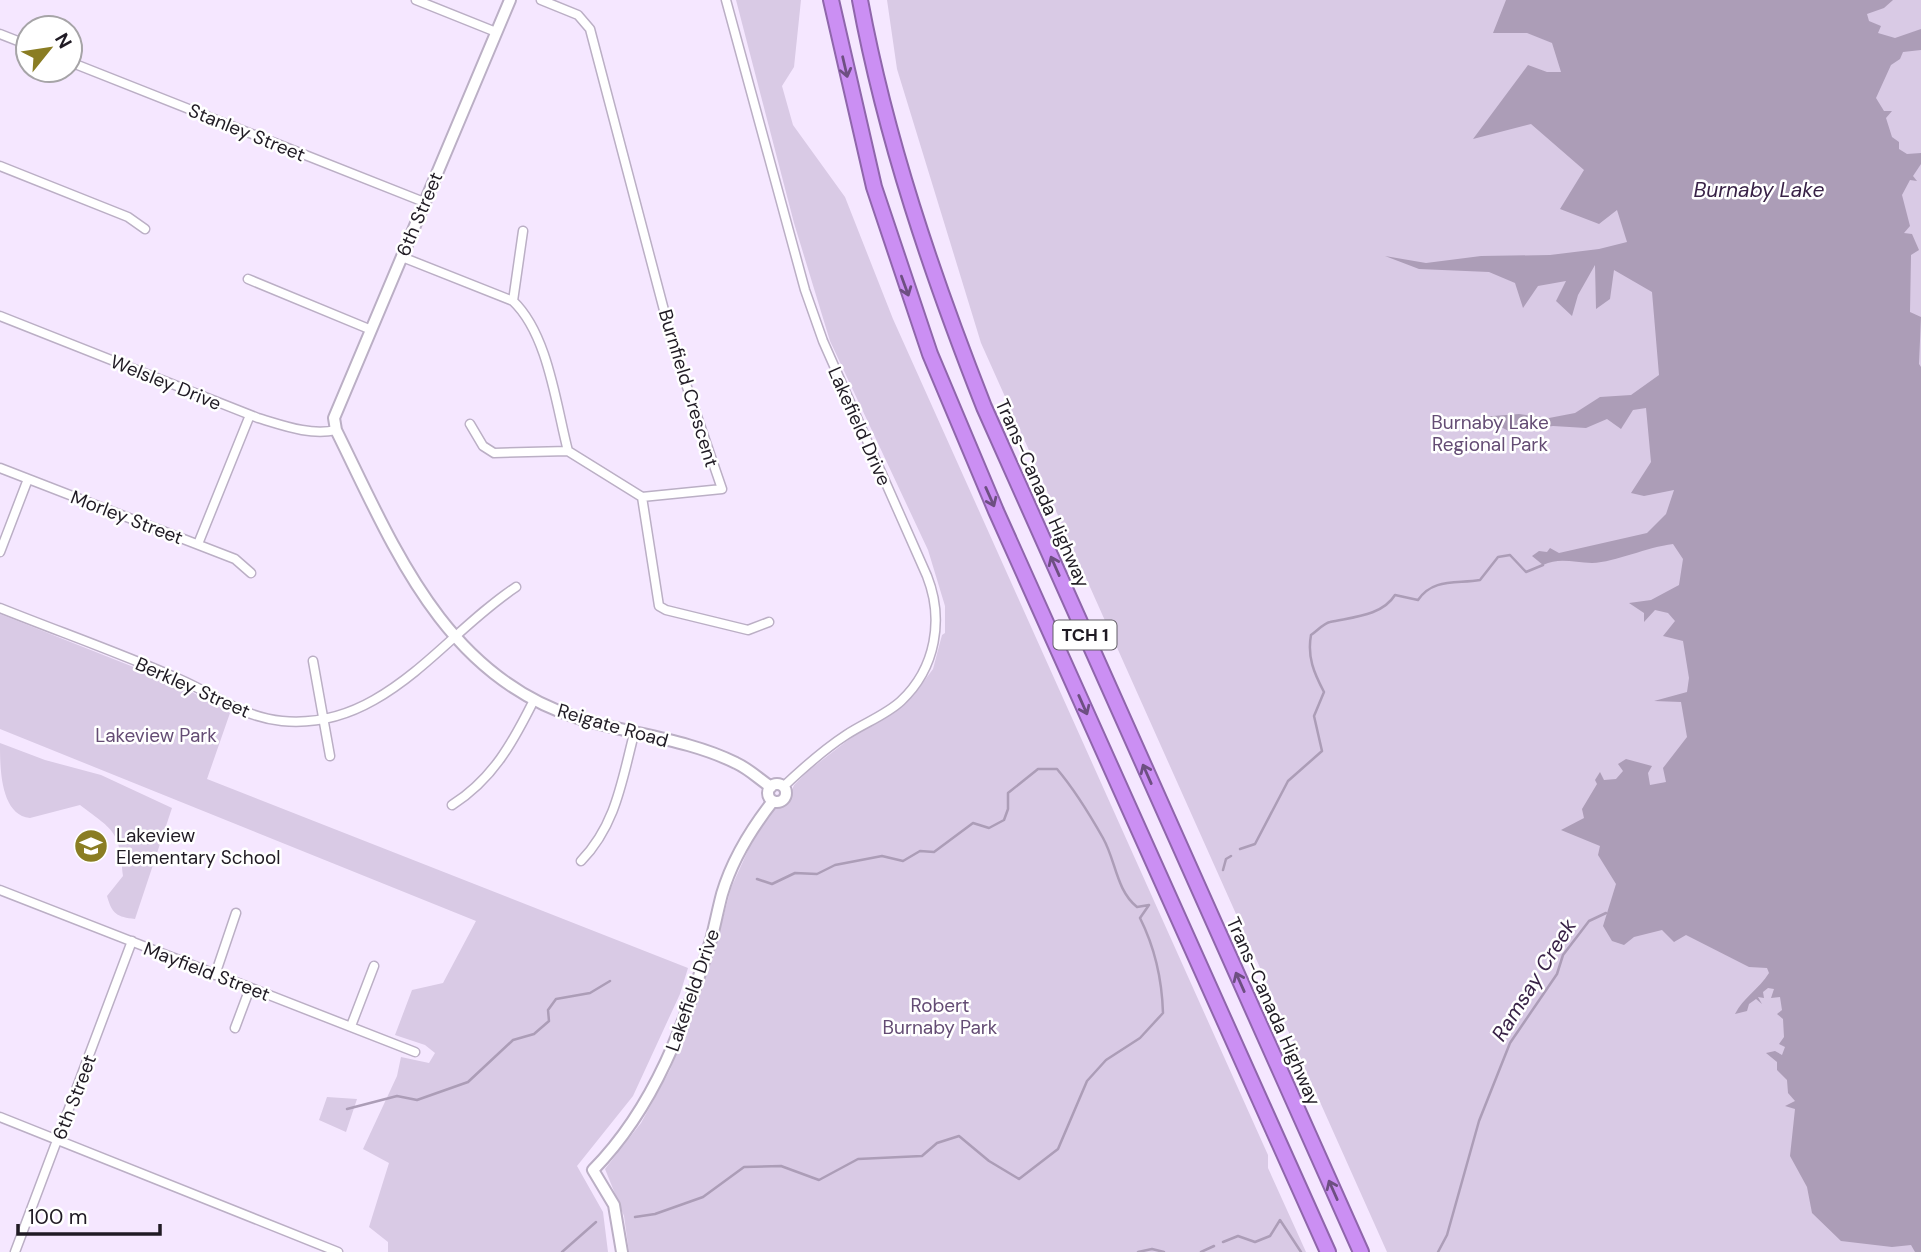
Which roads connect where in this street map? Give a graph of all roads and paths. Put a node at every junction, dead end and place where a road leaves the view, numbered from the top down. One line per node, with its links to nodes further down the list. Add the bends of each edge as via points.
1 (416, 0): 7 (street)
2 (510, 0): 7 (street, 6th Street)
3 (541, 0): 24 (street, Burnfield Crescent, via 578,15 590,29 675,352 722,489)
4 (726, 0): 38 (street, Lakefield Drive, via 805,290 927,576 936,615 926,667 909,693 830,746)
5 (831, 0): 56 (highway, TCH 1, one-way to 56, via 874,187 930,354)
6 (860, 0): 57 (highway, Trans-Canada Highway / TCH 1, one-way to 6, via 984,407 905,186)
7 (496, 32): 10 (street, 6th Street)
8 (84, 68): 10 (street, Stanley Street)
9 (0, 166): 11 (street, via 128,217)
10 (424, 202): 13 (street, 6th Street)
11 (145, 229)
12 (523, 232): 15 (street)
13 (402, 257): 15 (street); 17 (street, 6th Street)
14 (248, 279): 17 (street)
15 (513, 301): 21 (street, via 537,334)
16 (0, 316): 18 (street, Welsley Drive)
17 (369, 328): 20 (street, 6th Street, via 336,411)
18 (250, 415): 20 (street, Welsley Drive, via 294,428); 25 (street)
19 (470, 424): 21 (street, via 483,446 494,453)
20 (336, 430): 31 (street, Reigate Road, via 415,583)
21 (568, 451): 24 (street)
22 (0, 468): 23 (street, Morley Street)
23 (28, 479): 25 (street, Morley Street); 26 (street)
24 (642, 497): 30 (street, via 659,606 748,630)
25 (198, 544): 27 (street, Morley Street, via 235,559)
26 (0, 552)
27 (251, 573)
28 (516, 587): 31 (street, Berkley Street)
29 (0, 608): 34 (street, Berkley Street, via 177,678 250,714 282,721)
30 (769, 622)
31 (454, 638): 33 (street, Reigate Road); 34 (street, Berkley Street, via 374,700)
32 (313, 661): 34 (street)
33 (534, 700): 35 (street, Reigate Road); 40 (street, via 497,767)
34 (324, 719): 36 (street)
35 (634, 734): 37 (street, Reigate Road, via 715,754 746,768); 41 (street, via 609,824)
36 (330, 756)
37 (771, 787): 38 (street); 39 (street)
38 (783, 787): 39 (street, via 785,799)
39 (773, 801): 55 (street, Lakefield Drive, via 746,840 727,881 699,975 656,1087 633,1124 593,1170 614,1205)
40 (452, 805)
41 (581, 861)
42 (0, 890): 44 (street, Mayfield Street)
43 (236, 912): 46 (street)
44 (132, 941): 46 (street, Mayfield Street); 52 (street, 6th Street)
45 (374, 966): 48 (street)
46 (215, 975): 47 (street, Mayfield Street)
47 (250, 988): 48 (street, Mayfield Street); 49 (street)
48 (351, 1026): 50 (street, Mayfield Street)
49 (235, 1028)
50 (415, 1052)
51 (0, 1117): 52 (street)
52 (57, 1140): 53 (street, 6th Street); 54 (street)
53 (15, 1252)
54 (338, 1252)
55 (622, 1252)
56 (1328, 1252)
57 (1361, 1252)

